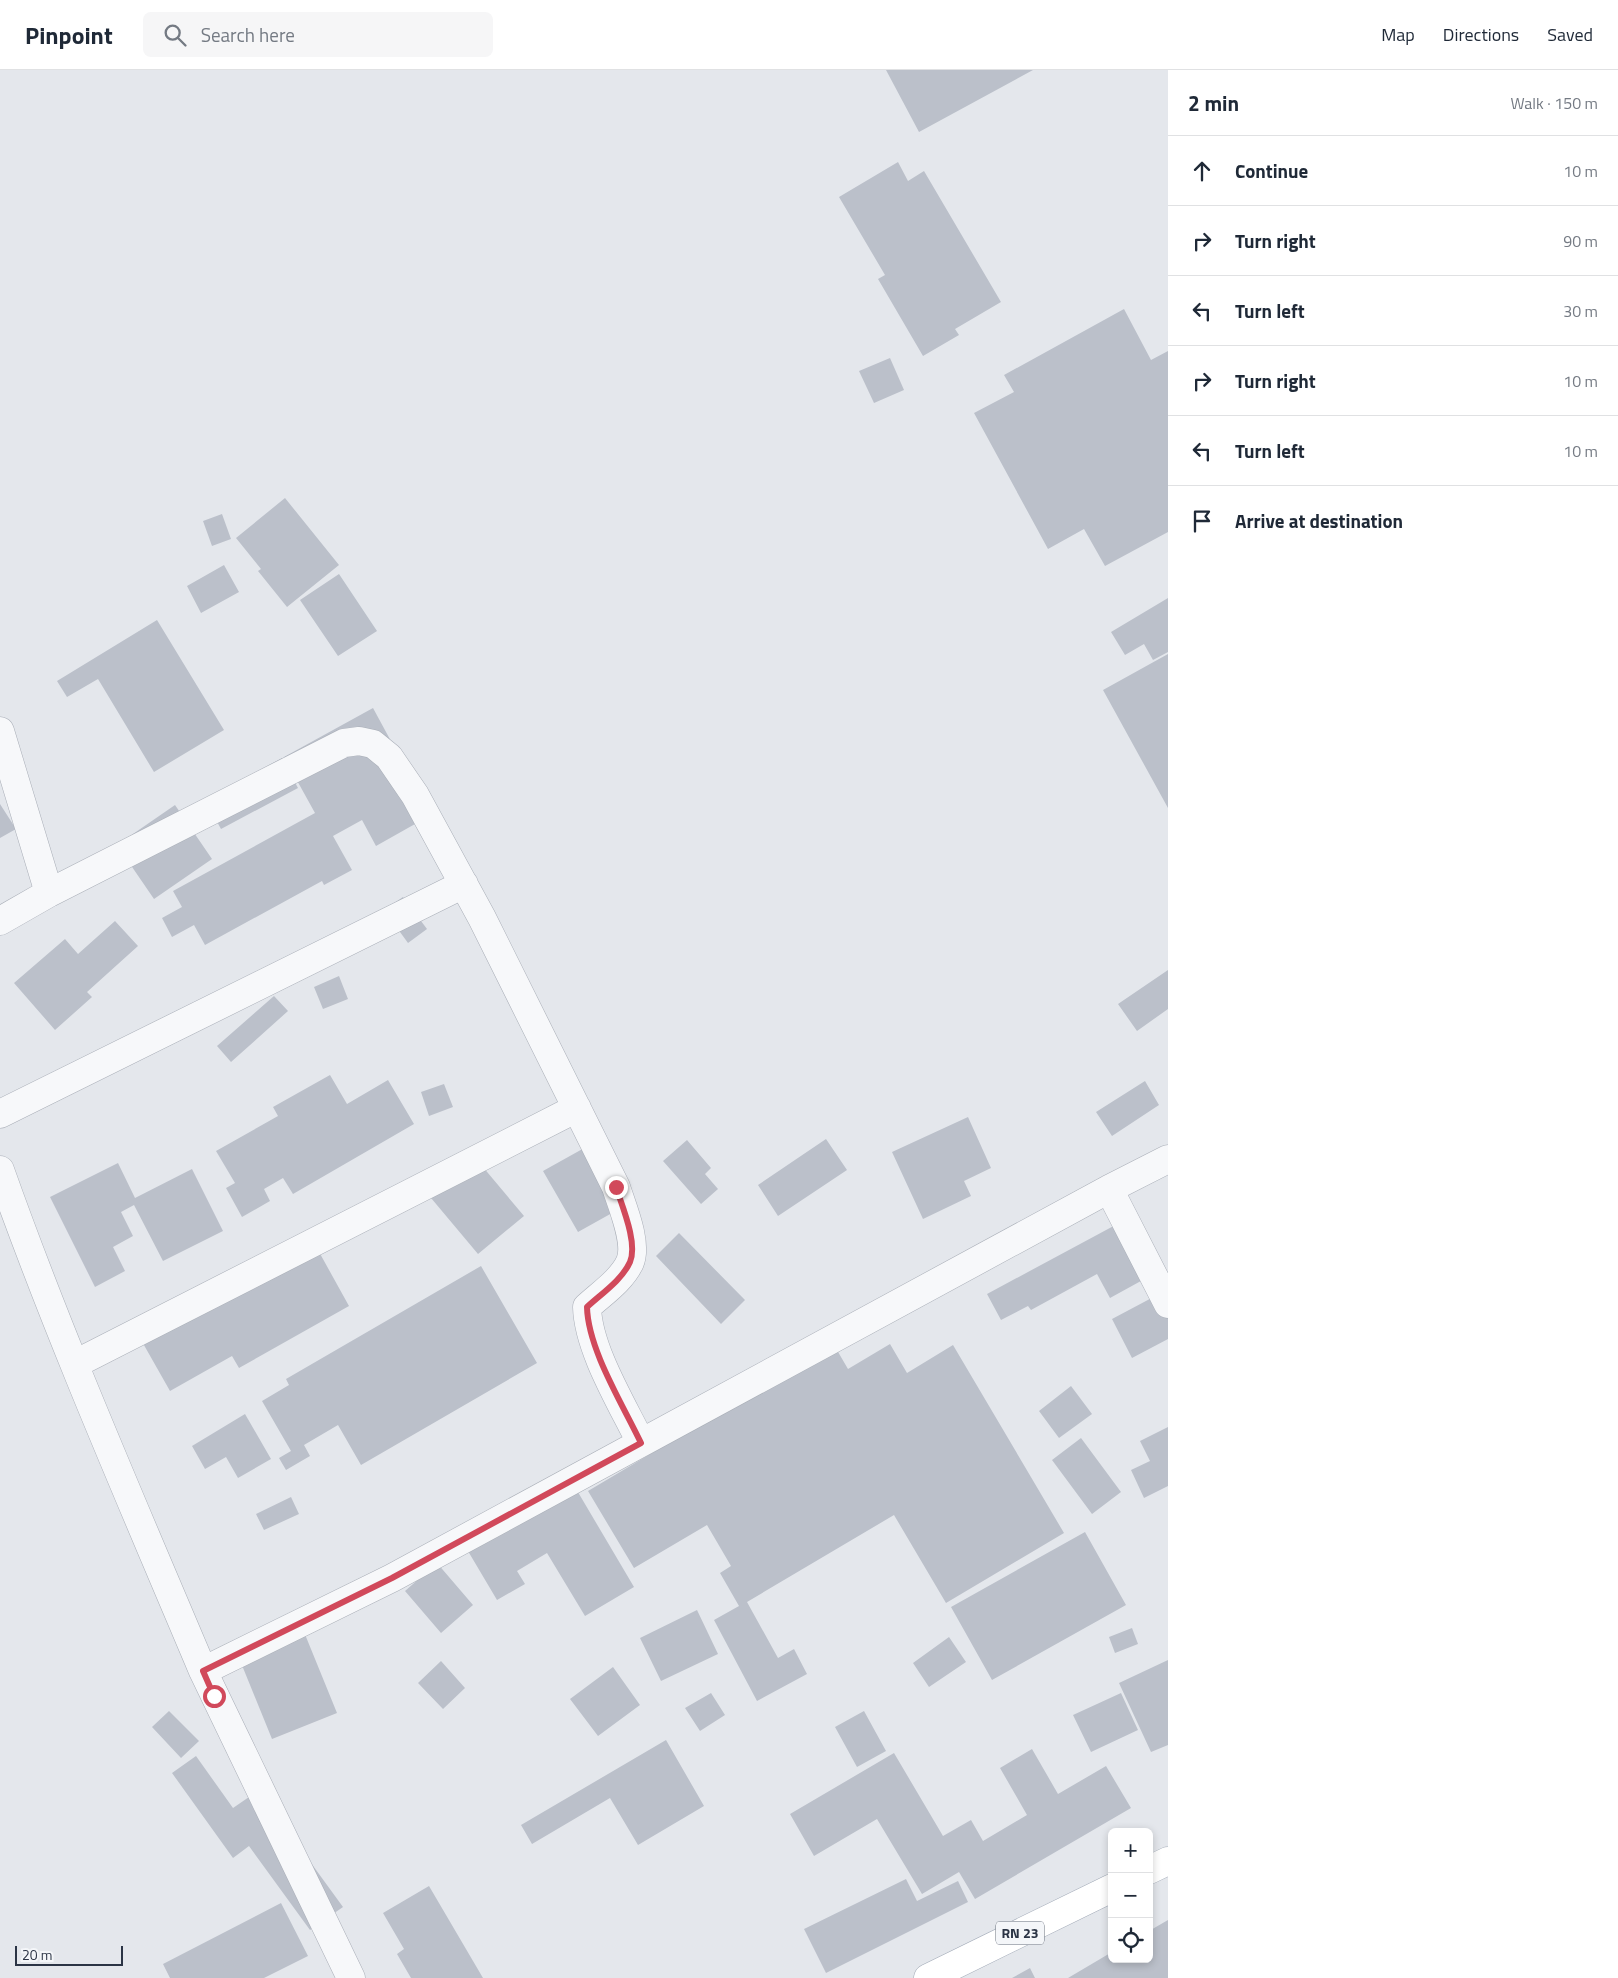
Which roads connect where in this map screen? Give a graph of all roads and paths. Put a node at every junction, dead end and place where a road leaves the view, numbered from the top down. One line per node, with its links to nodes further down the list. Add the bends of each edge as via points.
1 (0, 731): 3 (street)
2 (464, 884): 3 (street, via 415,795 389,758 373,744 358,741 344,743); 5 (street); 6 (street)
3 (49, 893): 4 (street)
4 (0, 921)
5 (577, 1108): 11 (street); 12 (street, via 616,1187 632,1234 631,1262 620,1277 587,1307 594,1345)
6 (0, 1114)
7 (1168, 1159): 9 (street)
8 (0, 1170): 11 (street)
9 (1108, 1189): 10 (street); 12 (street)
10 (1168, 1304)
11 (76, 1364): 13 (street)
12 (641, 1443): 13 (street, via 392,1578)
13 (203, 1671): 17 (street)
14 (1168, 1861): 15 (main road)
15 (1153, 1868)
16 (1108, 1890): 18 (main road, RN 23)
17 (351, 1978)
18 (928, 1978)

